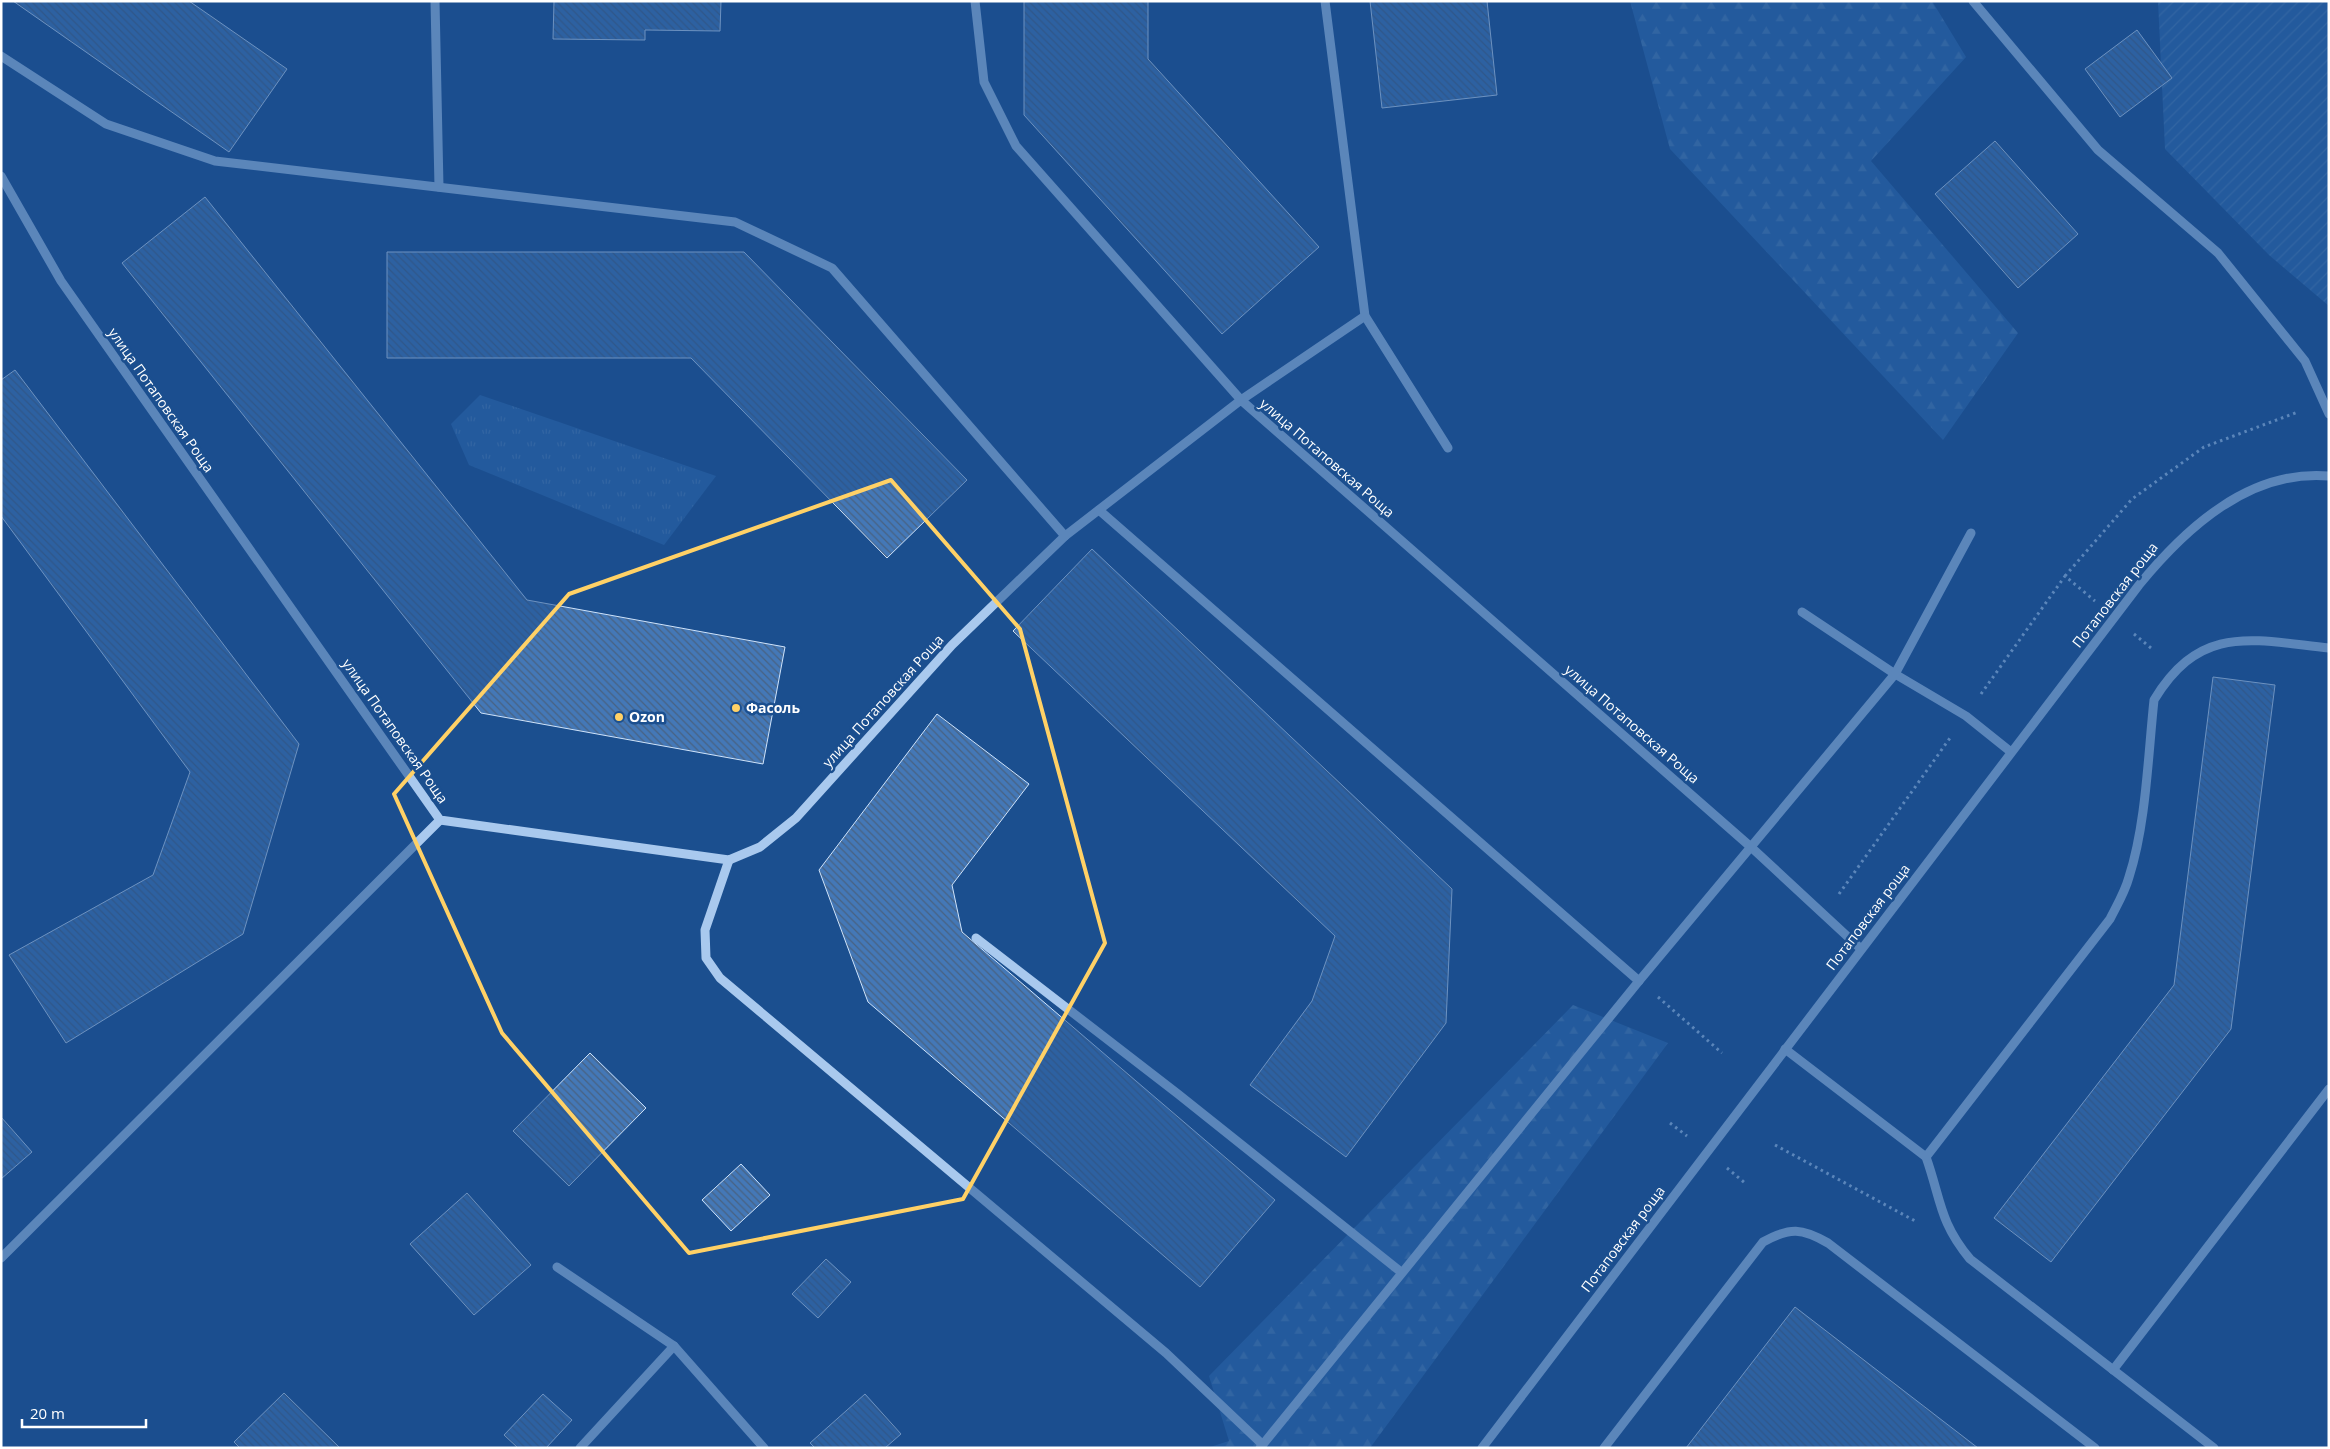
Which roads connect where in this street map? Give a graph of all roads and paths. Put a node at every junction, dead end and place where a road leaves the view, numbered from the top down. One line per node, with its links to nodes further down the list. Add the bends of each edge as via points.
1 (435, 1): 7 (street)
2 (975, 1): 9 (street, via 984,82 1016,146)
3 (1325, 1): 8 (street)
4 (1974, 3): 10 (street, via 2098,150 2218,253 2305,361)
5 (1, 56): 7 (street, via 106,124 215,161)
6 (1, 176): 22 (street, улица Потаповская Роща, via 61,282)
7 (439, 187): 16 (street, via 735,222 832,268)
8 (1365, 316): 9 (street); 12 (street)
9 (1240, 400): 14 (street, улица Потаповская Роща); 23 (street, улица Потаповская Роща)
10 (2324, 403): 11 (street); 17 (path, via 2204,447 2132,499)
11 (2329, 414)
12 (1448, 448)
13 (2329, 476): 21 (street, Потаповская роща, via 2288,479 2256,488 2218,508 2187,531 2138,585)
14 (1099, 510): 16 (street, улица Потаповская Роща); 27 (street)
15 (1971, 533): 20 (street)
16 (1065, 536): 24 (street, улица Потаповская Роща, via 952,645 796,818 760,847)
17 (2065, 576)
18 (1802, 612): 20 (street)
19 (2329, 648): 32 (street, via 2245,639 2198,653 2166,681 2154,700 2138,838 2129,879 2121,898 2110,919)
20 (1895, 674): 21 (street, via 1966,716); 23 (street)
21 (2011, 752): 26 (street, Потаповская роща)
22 (440, 820): 24 (street, улица Потаповская Роща); 34 (street)
23 (1752, 848): 26 (street, улица Потаповская Роща); 27 (street)
24 (729, 860): 39 (street, via 705,930 706,958 720,978 1166,1353)
25 (976, 938): 36 (street)
26 (1861, 949): 28 (street, Потаповская роща)
27 (1639, 981): 29 (path); 36 (street)
28 (1785, 1049): 32 (street); 42 (street, Потаповская роща)
29 (1722, 1053)
30 (2329, 1089): 38 (street)
31 (1775, 1145): 33 (path)
32 (1926, 1157): 33 (street, via 1941,1211)
33 (1956, 1243): 38 (street, via 1970,1259)
34 (1, 1258)
35 (557, 1267): 37 (street)
36 (1402, 1272): 39 (street)
37 (674, 1346): 40 (street); 41 (street)
38 (2113, 1370): 45 (street)
39 (1261, 1446)
40 (580, 1448)
41 (764, 1448)
42 (1482, 1448)
43 (1604, 1448): 44 (street, via 1763,1242 1779,1233 1794,1231 1810,1233 1828,1243)
44 (2094, 1448)
45 (2214, 1448)

